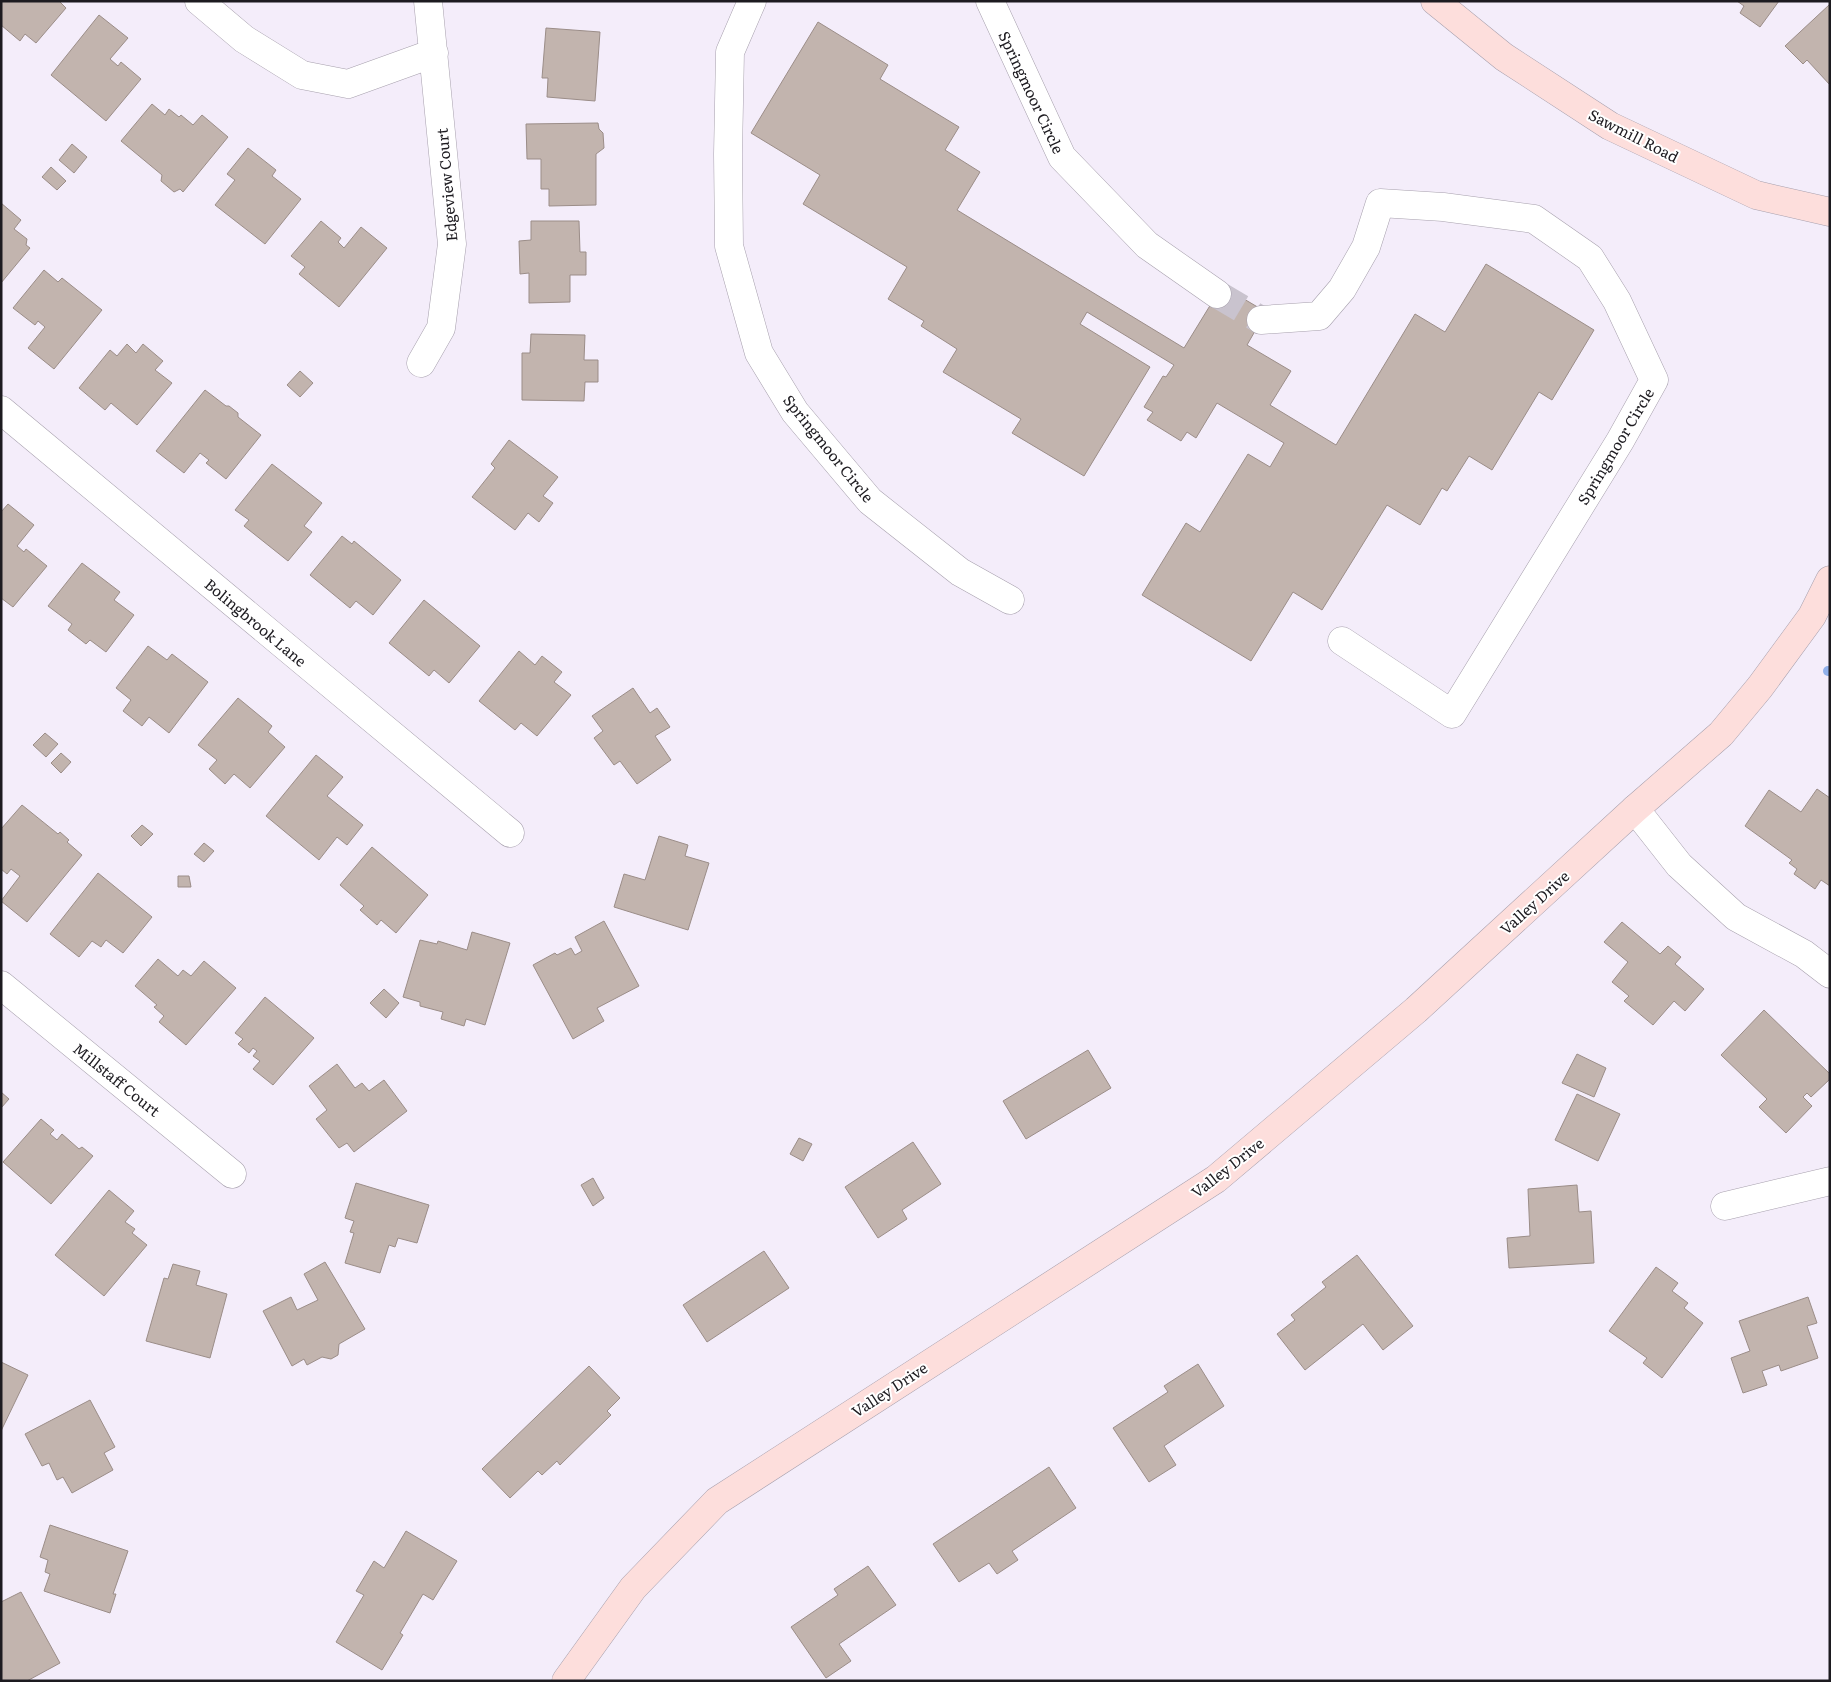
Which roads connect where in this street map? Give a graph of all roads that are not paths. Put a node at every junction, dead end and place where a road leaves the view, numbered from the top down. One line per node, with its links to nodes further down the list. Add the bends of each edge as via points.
1 (198, 1): 6 (street, via 244,39 302,75 348,84)
2 (428, 1): 6 (street, Edgeview Court)
3 (752, 1): 13 (street, Springmoor Circle, via 730,52 729,246 759,353 795,412 870,501 960,572)
4 (990, 1): 8 (street, Springmoor Circle, via 1062,157 1147,245)
5 (1435, 1): 7 (street, Sawmill Road, via 1504,57 1610,126 1756,195)
6 (434, 53): 10 (street, Edgeview Court, via 452,244 441,328)
7 (1830, 212)
8 (1217, 294)
9 (1261, 320): 14 (street, Springmoor Circle, via 1319,316 1342,289 1366,246 1380,203 1443,207 1534,219 1590,258 1617,301 1654,380 1452,714)
10 (421, 363)
11 (1, 410): 16 (street, Bolingbrook Lane)
12 (1830, 580): 15 (street, Valley Drive, via 1812,616 1720,734)
13 (1010, 600)
14 (1342, 640)
15 (1635, 809): 17 (street, via 1678,865 1736,917 1804,954); 22 (street, Valley Drive, via 1416,1010 1216,1179 717,1500 633,1588)
16 (510, 834)
17 (1830, 974)
18 (1, 984): 19 (street, Millstaff Court)
19 (232, 1174)
20 (1830, 1181): 21 (street)
21 (1724, 1206)
22 (566, 1681)

